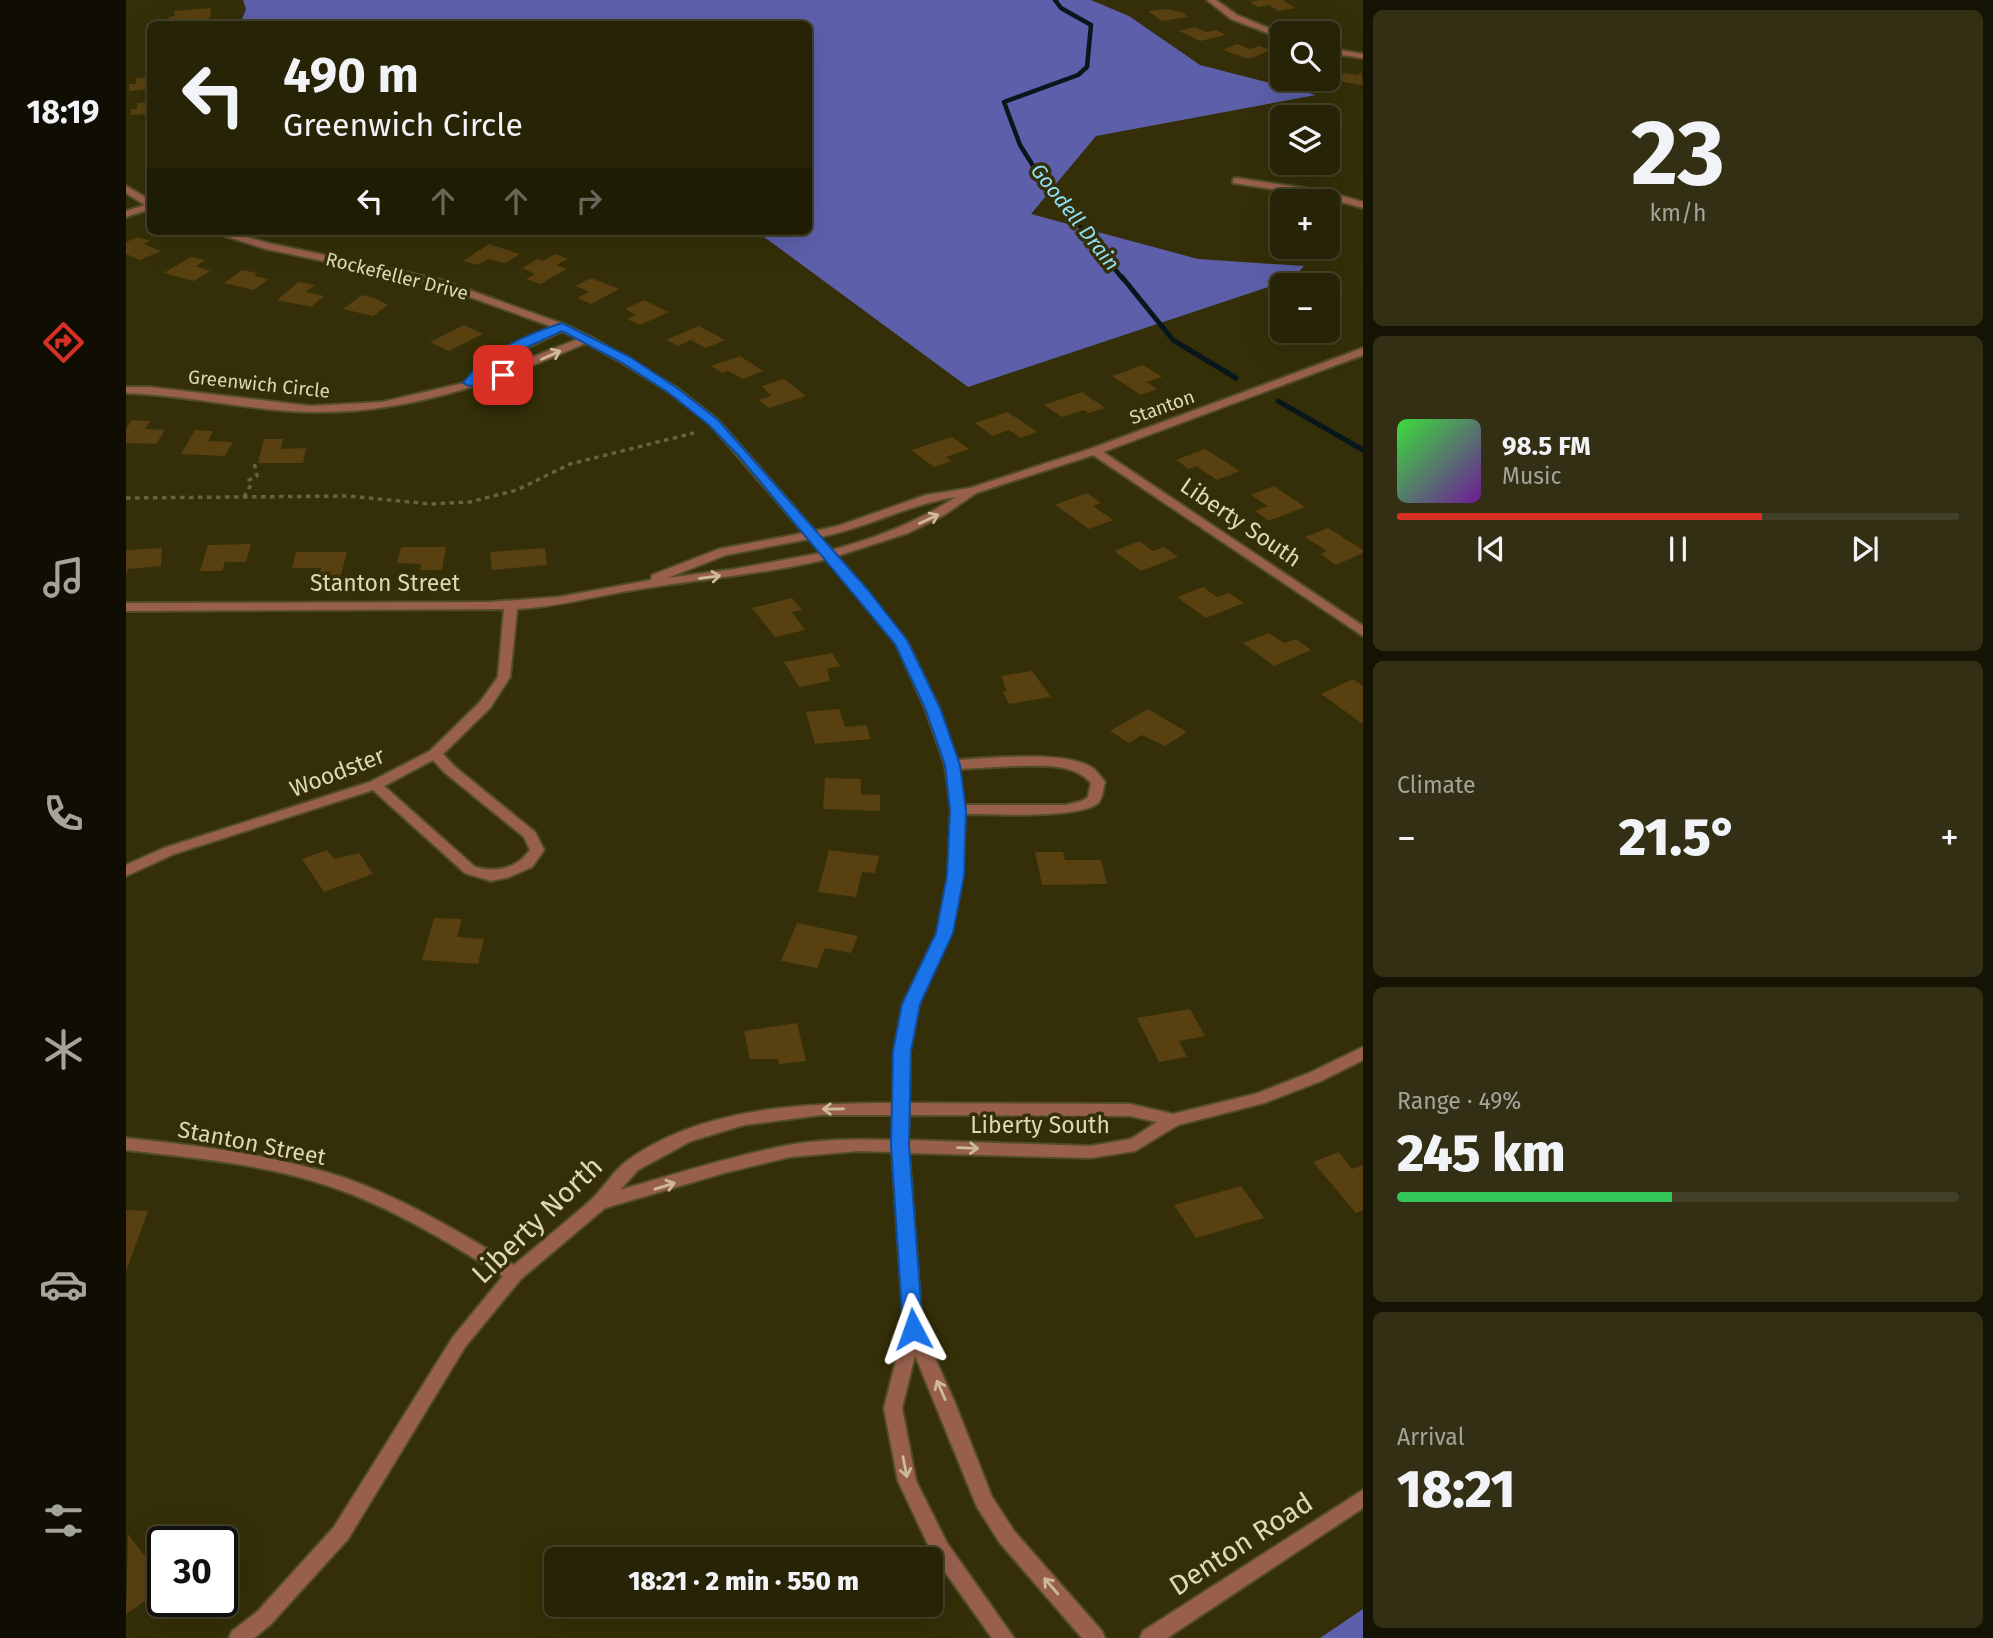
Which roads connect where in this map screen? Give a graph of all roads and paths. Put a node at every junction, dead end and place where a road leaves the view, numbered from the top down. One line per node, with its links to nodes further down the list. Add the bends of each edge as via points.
1 (1211, 0): 2 (street)
2 (1270, 31)
3 (1340, 52): 4 (street)
4 (1363, 56)
5 (1236, 181): 8 (street, via 1324,194)
6 (126, 189): 7 (street)
7 (147, 203)
8 (1363, 205)
9 (147, 206): 10 (street)
10 (126, 214)
11 (228, 235): 12 (street, Rockefeller Drive, via 438,282)
12 (562, 327): 13 (street, Rockefeller Drive); 15 (street, Greenwich Circle, via 501,355)
13 (586, 339): 15 (street, Greenwich Circle, one-way to 13, via 503,375); 23 (street, Rockefeller Drive, via 673,390 714,422)
14 (1363, 351): 18 (street, Stanton)
15 (469, 383): 16 (street, Greenwich Circle, via 342,410)
16 (126, 390)
17 (694, 433): 21 (path, via 570,464 517,490 470,502)
18 (1094, 451): 20 (street, Stanton); 28 (street, Liberty South)
19 (254, 462): 21 (path, via 257,475 249,480)
20 (972, 491): 23 (street, Stanton Street, via 930,497 841,530); 24 (street, Stanton Street, one-way to 20, via 906,530 950,509)
21 (244, 497): 22 (path)
22 (126, 498)
23 (812, 535): 24 (street, Rockefeller Drive); 25 (street, Stanton Street, via 723,552)
24 (826, 554): 25 (street, Stanton Street, one-way to 24, via 735,574); 30 (street, Rockefeller Drive, via 902,643)
25 (642, 584): 26 (street, Stanton Street, via 587,597)
26 (511, 605): 27 (street, Stanton Street); 29 (street, Woodster, via 504,677 485,705)
27 (126, 607)
28 (1363, 632)
29 (435, 754): 31 (street, Woodster); 31 (street, via 530,835 537,850 527,864 491,876 470,870)
30 (952, 765): 32 (street, Rockefeller Drive); 32 (street, via 1072,763 1093,776 1097,785 1094,799 1076,808)
31 (375, 785): 33 (street, Woodster, via 169,851)
32 (958, 810): 35 (street, Rockefeller Drive, via 953,887 944,933 911,1004 902,1051)
33 (126, 871)
34 (1363, 1053): 36 (street, Liberty South, via 1258,1099)
35 (901, 1109): 36 (street, Liberty South, via 1130,1110); 38 (street, Rockefeller Drive); 39 (street, Liberty North, one-way to 39, via 821,1109 744,1119 686,1136 632,1166)
36 (1173, 1119): 38 (street, Liberty South, one-way to 36, via 1090,1152 1135,1145)
37 (126, 1144): 40 (street, Stanton Street, via 202,1152 311,1174 415,1215)
38 (900, 1145): 39 (street, Liberty South, one-way to 38, via 790,1151); 41 (street, Rockefeller Drive)
39 (599, 1203): 40 (street, Liberty North)
40 (515, 1274): 43 (street, Liberty North, via 459,1342 341,1534 264,1618)
41 (913, 1329): 44 (street, Rockefeller Drive, one-way to 44, via 893,1408 908,1481 940,1549); 45 (street, Rockefeller Drive, one-way to 41, via 1007,1537 984,1501)
42 (1363, 1498): 46 (street, Denton Road)
43 (239, 1638)
44 (1004, 1638)
45 (1095, 1638)
46 (1150, 1638)

